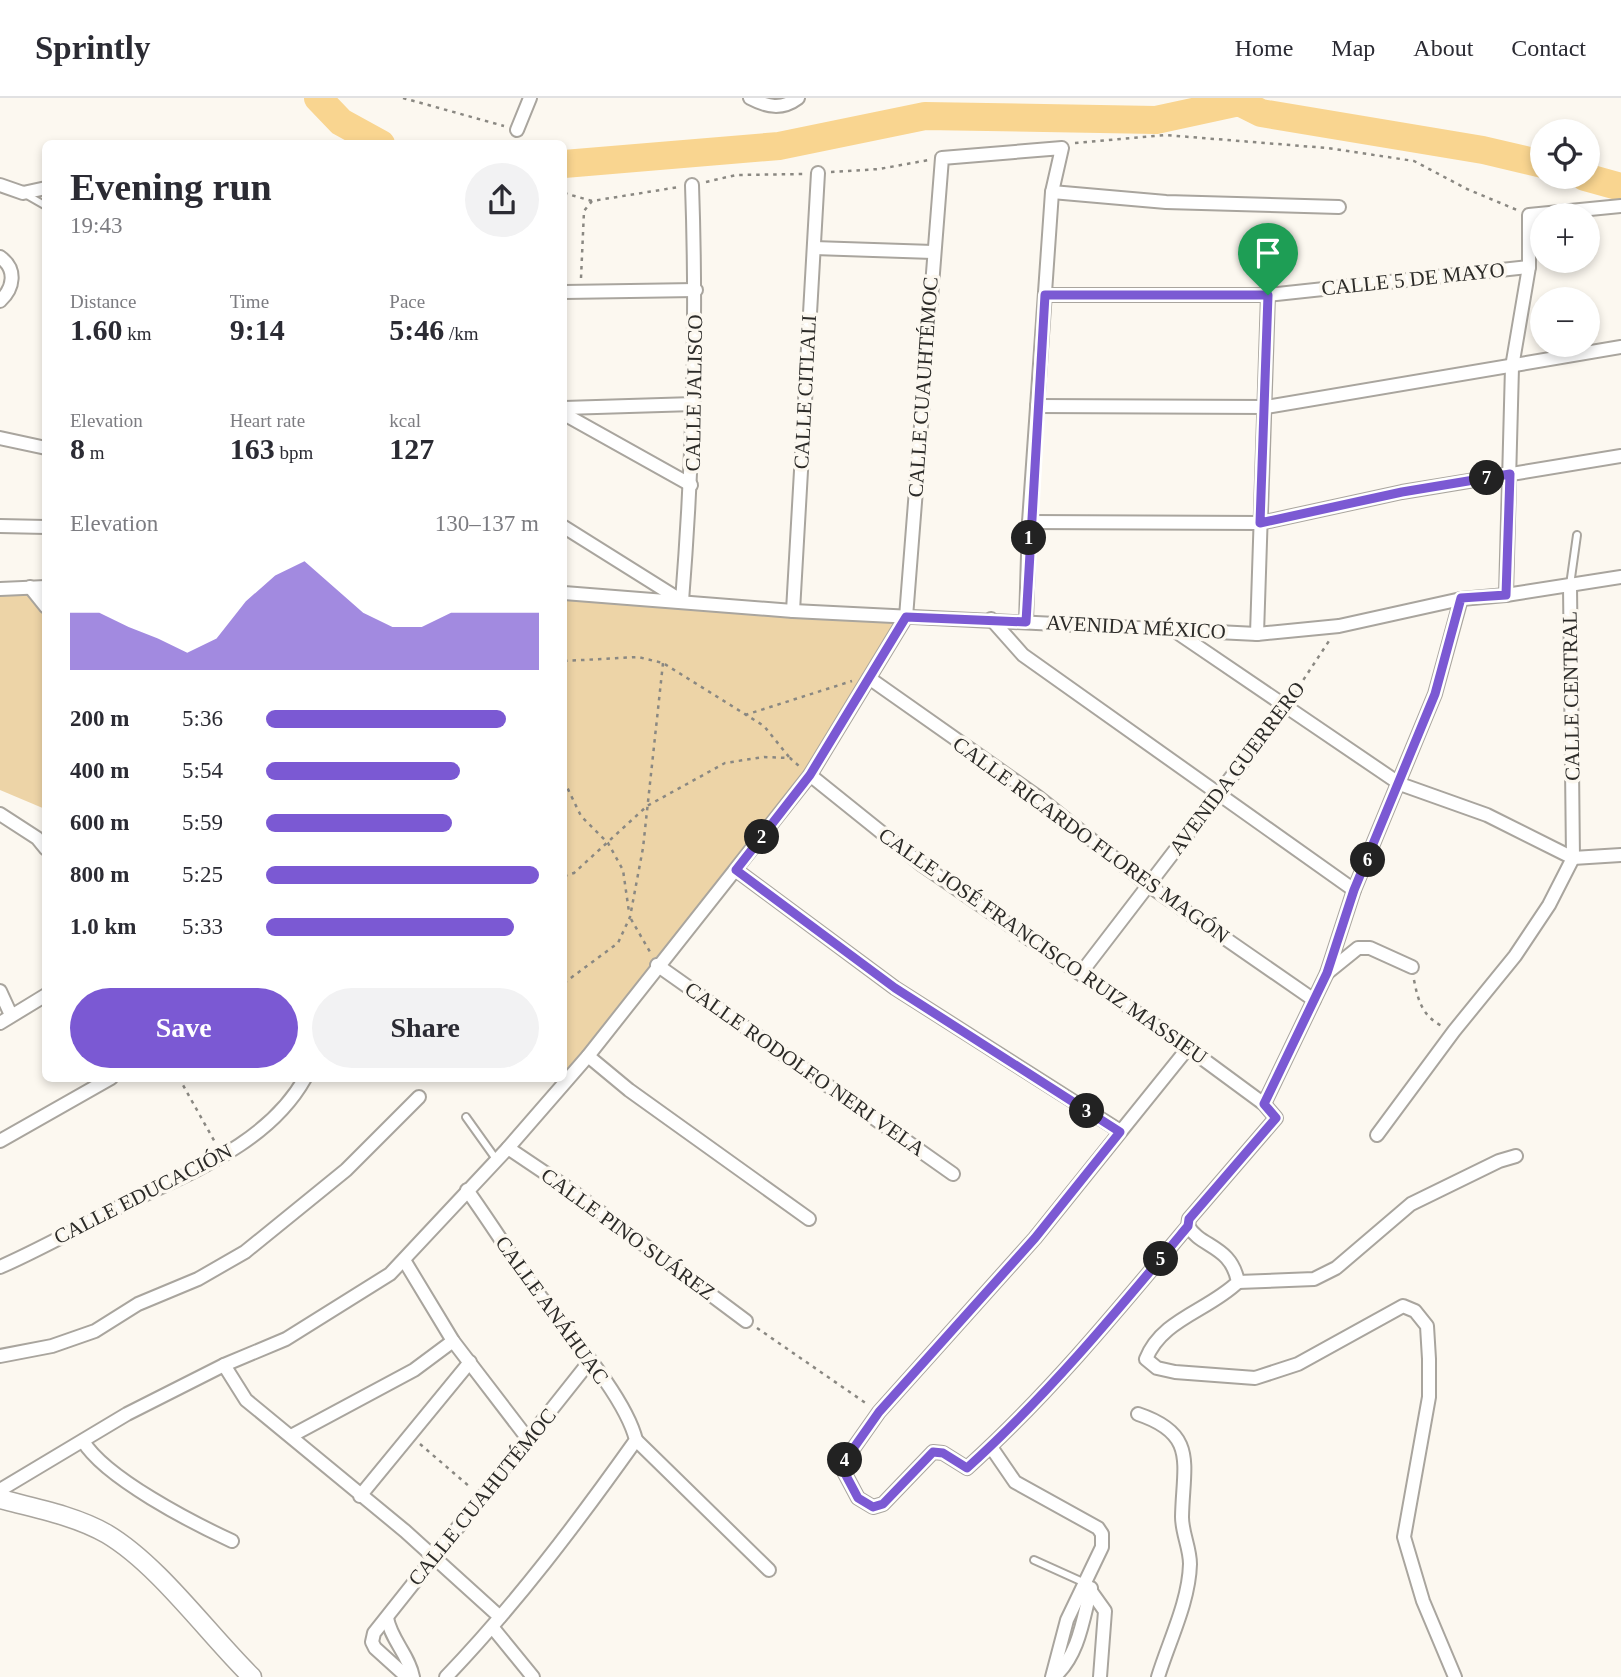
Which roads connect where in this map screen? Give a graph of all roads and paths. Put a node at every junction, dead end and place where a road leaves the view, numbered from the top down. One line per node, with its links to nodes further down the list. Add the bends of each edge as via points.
1 (403, 98): 5 (path)
2 (530, 98): 5 (street)
3 (750, 98): 4 (street, via 765,106)
4 (793, 102)
5 (517, 130)
6 (1062, 148): 7 (street); 12 (street); 20 (path, via 1078,141 1165,135 1339,150 1414,161)
7 (942, 158): 8 (path); 22 (street, CALLE CUAUHTÉMOC)
8 (818, 173): 21 (street, CALLE CITLALI)
9 (0, 185): 13 (street)
10 (692, 185): 25 (street, CALLE JALISCO)
11 (42, 189): 13 (street)
12 (1052, 192): 18 (street, via 1166,202); 28 (street)
13 (23, 193): 16 (lane)
14 (567, 194): 15 (path)
15 (592, 201)
16 (42, 204)
17 (1621, 206): 20 (street)
18 (1339, 207)
19 (584, 211): 27 (path)
20 (1529, 215): 24 (street)
21 (814, 248): 22 (street); 59 (street, CALLE CITLALI)
22 (933, 251): 60 (street, CALLE CUAUHTÉMOC)
23 (0, 257): 30 (street, via 12,271 12,282)
24 (1529, 267): 29 (street, CALLE 5 DE MAYO); 32 (street)
25 (696, 290): 27 (street); 33 (street, CALLE JALISCO)
26 (567, 292): 27 (street)
27 (581, 292)
28 (1045, 295): 29 (street, CALLE 5 DE MAYO); 34 (street)
29 (1268, 295): 35 (street)
30 (0, 301)
31 (1621, 346): 32 (street)
32 (1512, 367): 35 (street); 41 (street)
33 (694, 404): 36 (street); 42 (street, CALLE JALISCO)
34 (1037, 406): 35 (street); 43 (street)
35 (1266, 407): 44 (street)
36 (567, 408)
37 (567, 416): 42 (street)
38 (0, 438): 39 (street)
39 (42, 448)
40 (1621, 456): 41 (street)
41 (1510, 474): 44 (street); 55 (street)
42 (691, 485): 57 (street, CALLE JALISCO)
43 (1029, 522): 44 (street); 62 (street)
44 (1260, 523): 65 (street)
45 (0, 526): 46 (street)
46 (42, 527)
47 (567, 529): 57 (street)
48 (1577, 534): 50 (lane, CALLE CENTRAL)
49 (1621, 577): 50 (street, AVENIDA MÉXICO)
50 (1570, 586): 55 (street, AVENIDA MÉXICO); 81 (street, CALLE CENTRAL)
51 (30, 587): 52 (street); 53 (street); 58 (street)
52 (42, 587)
53 (0, 589)
54 (567, 593): 57 (street, AVENIDA MÉXICO)
55 (1506, 595): 56 (street, AVENIDA MÉXICO)
56 (1461, 598): 63 (street, AVENIDA MÉXICO); 73 (street, via 1435,694)
57 (682, 601): 59 (street, AVENIDA MÉXICO)
58 (42, 602)
59 (793, 611): 60 (street, AVENIDA MÉXICO)
60 (906, 617): 61 (street, AVENIDA MÉXICO); 68 (street)
61 (991, 619): 62 (street, AVENIDA MÉXICO); 75 (street, via 1023,655)
62 (1026, 622): 64 (street, AVENIDA MÉXICO)
63 (1339, 626): 65 (street, AVENIDA MÉXICO); 69 (path, AVENIDA GUERRERO)
64 (1172, 629): 65 (street, AVENIDA MÉXICO); 69 (street)
65 (1257, 634)
66 (567, 661): 67 (path, via 638,657)
67 (663, 663): 70 (path); 76 (path)
68 (869, 678): 70 (path); 72 (street); 84 (street, CALLE RICARDO FLORES MAGÓN, via 1038,797)
69 (1285, 707): 73 (street); 75 (street, AVENIDA GUERRERO)
70 (745, 715): 71 (path, via 764,726)
71 (790, 758): 72 (path); 76 (path, via 725,763)
72 (810, 775): 82 (street); 89 (street, CALLE JOSÉ FRANCISCO RUIZ MASSIEU, via 922,865)
73 (1400, 784): 81 (street, via 1487,815); 85 (street)
74 (567, 787): 78 (path, via 581,816)
75 (1220, 794): 84 (street, AVENIDA GUERRERO); 85 (street)
76 (647, 806): 78 (path); 86 (path)
77 (0, 814): 79 (street)
78 (608, 843): 83 (path); 86 (path, via 623,870)
79 (42, 844)
80 (1621, 855): 81 (street)
81 (1573, 858): 97 (street, via 1533,931)
82 (736, 870): 87 (street); 108 (street, via 895,988)
83 (567, 875)
84 (1148, 886): 89 (street, AVENIDA GUERRERO); 94 (street, CALLE RICARDO FLORES MAGÓN)
85 (1354, 890): 90 (street)
86 (630, 917): 87 (path); 91 (path, via 618,943)
87 (657, 965): 99 (street); 115 (street, CALLE RODOLFO NERI VELA)
88 (1412, 967): 90 (street, via 1370,948 1358,948); 97 (path, via 1419,1002 1427,1016)
89 (1081, 973): 98 (street, CALLE JOSÉ FRANCISCO RUIZ MASSIEU)
90 (1327, 973): 94 (street)
91 (567, 981)
92 (0, 991): 95 (street)
93 (42, 997): 95 (street)
94 (1314, 1000): 106 (street)
95 (11, 1015): 96 (street)
96 (0, 1023)
97 (1454, 1031): 109 (street)
98 (1188, 1048): 106 (street, CALLE JOSÉ FRANCISCO RUIZ MASSIEU); 108 (street)
99 (588, 1055): 100 (street); 117 (street, via 638,1097)
100 (567, 1074)
101 (104, 1082): 110 (street)
102 (181, 1082): 112 (path)
103 (303, 1082): 112 (street, CALLE EDUCACIÓN, via 265,1126)
104 (558, 1082): 111 (street)
105 (419, 1097): 124 (street, via 346,1170 245,1252 198,1279 138,1304 95,1331 52,1346)
106 (1264, 1104): 118 (street, CALLE JOSÉ FRANCISCO RUIZ MASSIEU, via 1276,1118 1189,1219)
107 (466, 1117): 114 (lane)
108 (1120, 1132): 128 (street, via 1035,1238)
109 (1377, 1135)
110 (0, 1142)
111 (508, 1148): 114 (street); 122 (street, CALLE PINO SUÁREZ)
112 (222, 1156): 120 (street, CALLE EDUCACIÓN)
113 (1516, 1156): 121 (street, via 1412,1204 1336,1268 1314,1279)
114 (496, 1159): 116 (street)
115 (953, 1174)
116 (467, 1190): 119 (street); 125 (street, CALLE ANÁHUAC)
117 (809, 1219)
118 (1188, 1226): 121 (street, via 1236,1268); 135 (street, via 1091,1343)
119 (404, 1260): 123 (street); 127 (street, via 390,1274 286,1339)
120 (0, 1266)
121 (1238, 1282): 155 (street, via 1153,1340 1146,1359 1175,1373 1255,1378 1298,1364 1402,1306 1415,1311 1427,1326 1429,1397 1404,1537 1423,1601)
122 (746, 1321): 128 (path)
123 (453, 1341): 126 (street); 131 (street, via 414,1370)
124 (0, 1356)
125 (590, 1361): 130 (street, CALLE ANÁHUAC); 133 (street, CALLE CUAHUTÉMOC)
126 (470, 1362): 132 (street); 133 (street)
127 (223, 1365): 131 (street, via 246,1400); 134 (street)
128 (879, 1412): 135 (street, via 841,1466 858,1498 873,1507 883,1504 933,1452 967,1468)
129 (1138, 1414): 154 (street, via 1171,1429 1181,1441 1185,1457 1182,1521 1190,1563 1186,1593)
130 (635, 1435): 143 (street, CALLE ANÁHUAC); 146 (street, via 577,1523)
131 (291, 1436): 137 (street)
132 (410, 1436): 137 (street); 138 (path)
133 (528, 1439): 138 (street, CALLE CUAHUTÉMOC)
134 (83, 1441): 136 (street); 140 (street, via 90,1452 136,1487)
135 (991, 1447): 144 (street, via 1015,1482 1098,1528 1102,1547)
136 (0, 1490)
137 (360, 1496): 141 (street)
138 (484, 1498): 141 (street, CALLE CUAHUTÉMOC)
139 (0, 1499): 147 (main road, via 106,1534 142,1561)
140 (232, 1541)
141 (432, 1558): 145 (street, CALLE CUAHUTÉMOC); 146 (street)
142 (1034, 1560): 144 (lane)
143 (769, 1570)
144 (1088, 1585): 152 (street, via 1067,1666); 153 (street, via 1105,1611)
145 (387, 1618): 148 (street, CALLE CUAHUTÉMOC, via 372,1642); 149 (street)
146 (497, 1623): 150 (street); 151 (street)
147 (252, 1677)
148 (407, 1677)
149 (413, 1677)
150 (446, 1677)
151 (533, 1677)
152 (1053, 1677)
153 (1100, 1677)
154 (1158, 1677)
155 (1455, 1677)

